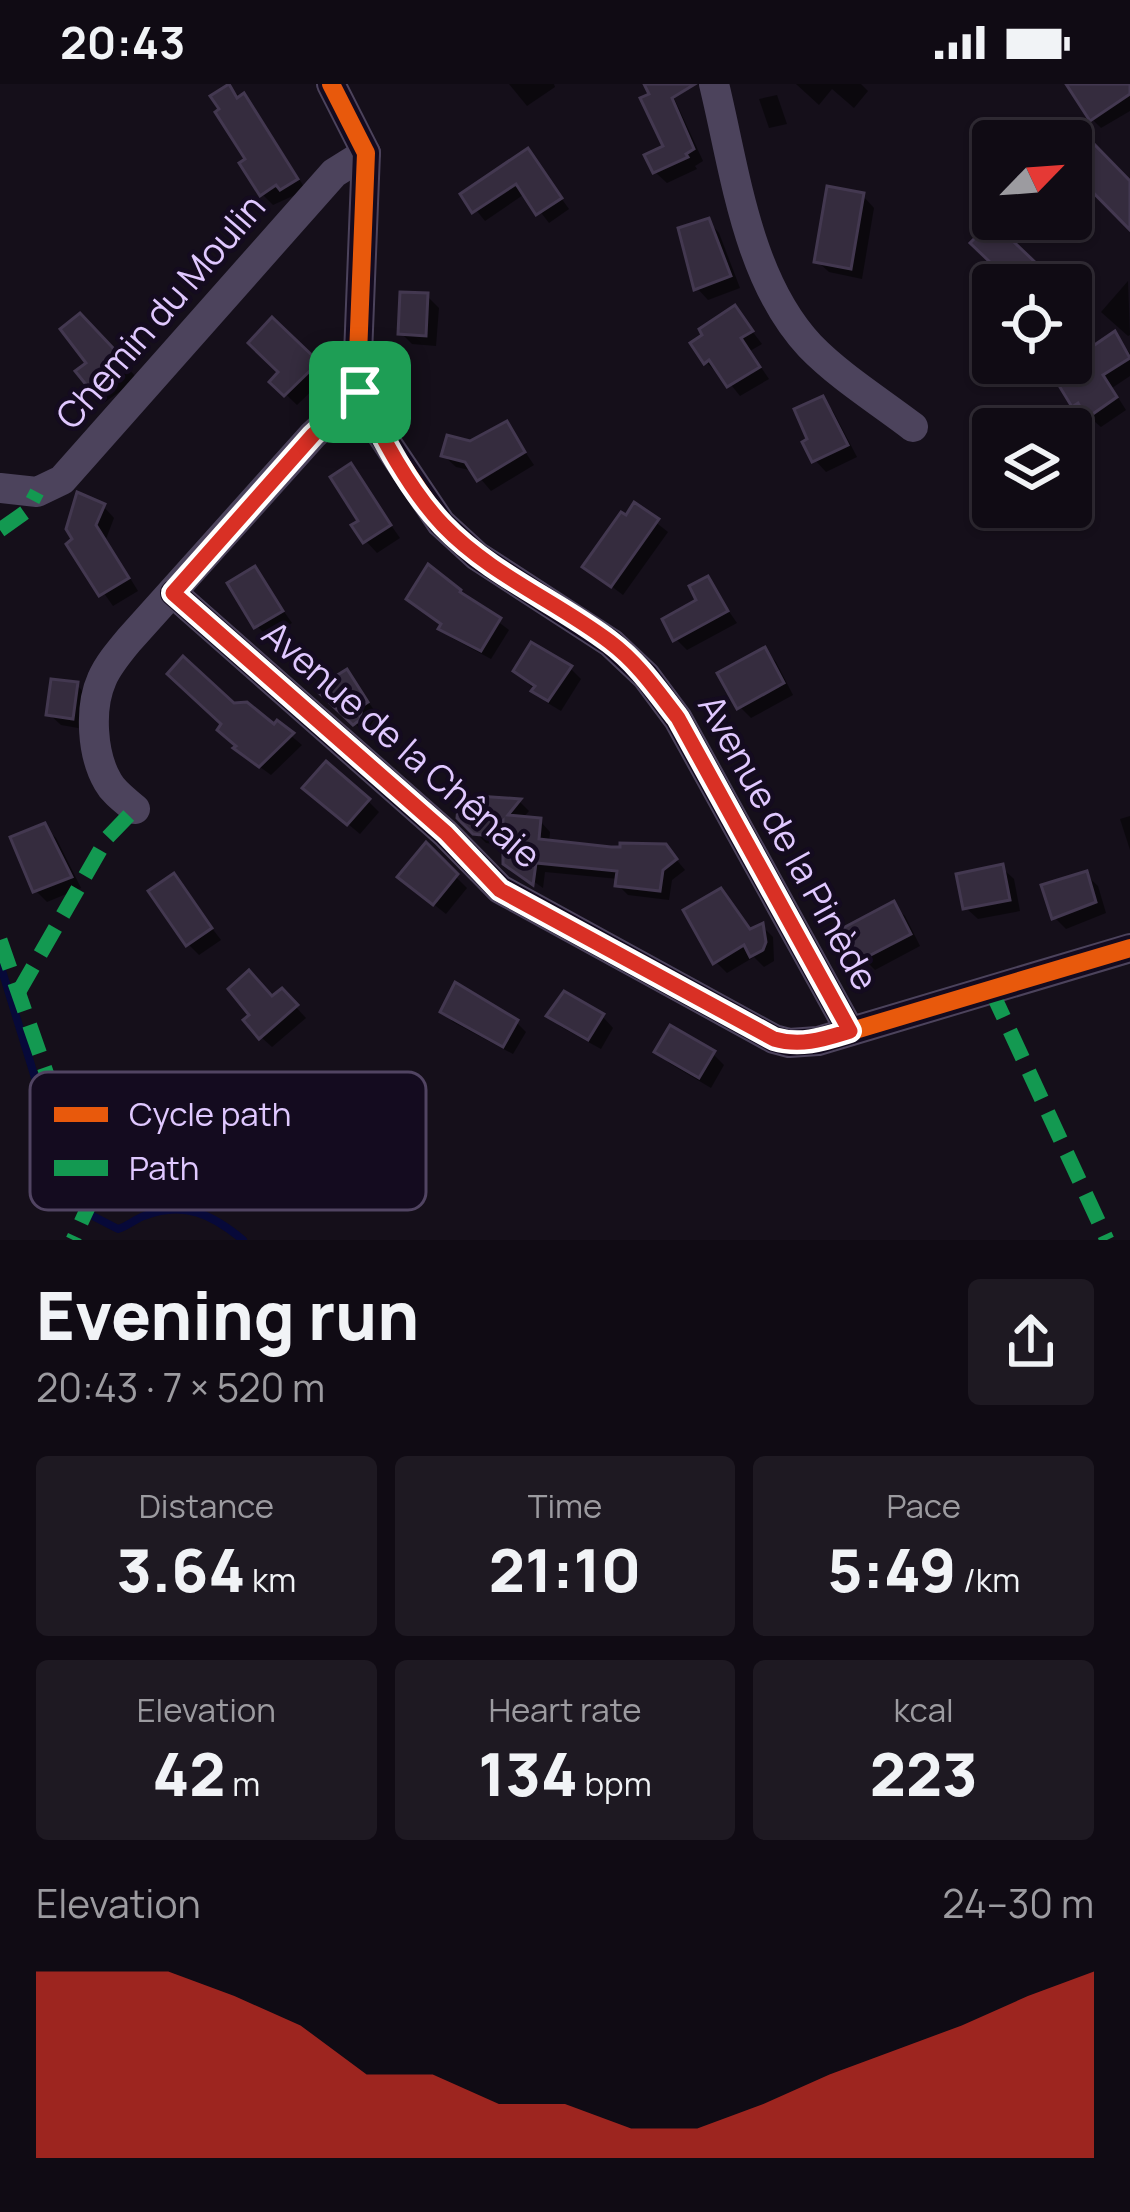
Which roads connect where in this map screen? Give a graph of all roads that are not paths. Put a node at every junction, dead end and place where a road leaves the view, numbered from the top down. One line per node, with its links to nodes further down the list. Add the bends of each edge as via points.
1 (331, 84): 3 (street)
2 (714, 84): 5 (street, via 754,242 782,308 813,349)
3 (366, 153): 4 (street); 6 (street, Chemin du Moulin, via 334,172 62,480 37,492)
4 (360, 392): 7 (street); 10 (street, Avenue de la Pinède, via 441,523 646,676 678,718)
5 (913, 428)
6 (0, 488)
7 (173, 593): 8 (street, via 129,640 96,694 100,759 108,782); 10 (street, Avenue de la Chênaie, via 500,890 774,1039 818,1041)
8 (135, 809)
9 (1130, 948): 10 (street, Avenue de la Chênaie)
10 (850, 1031)

